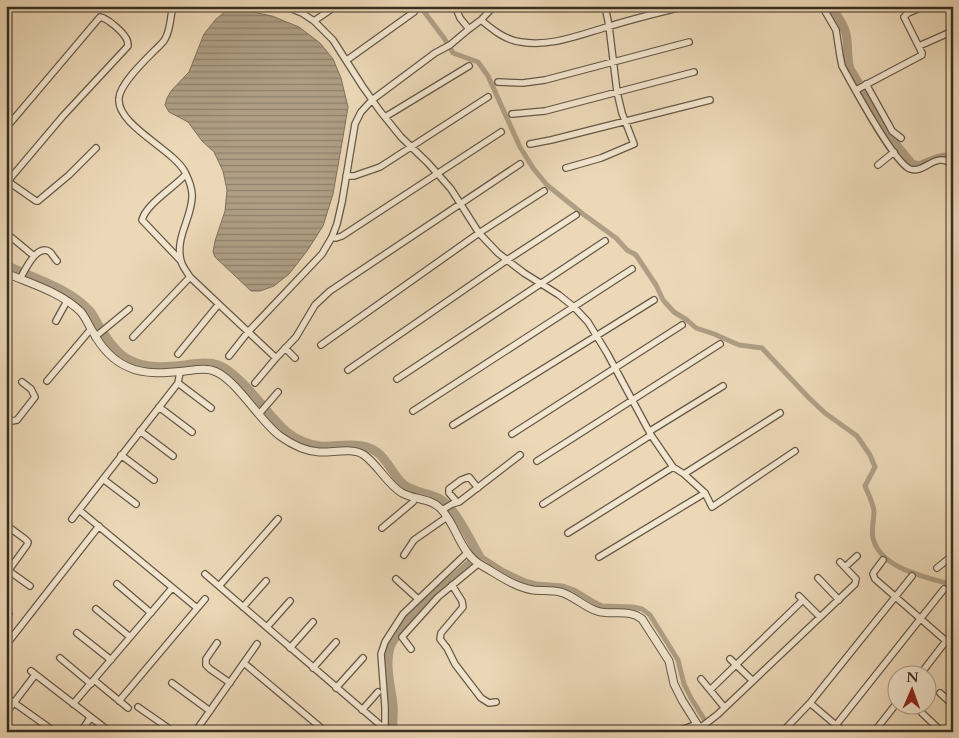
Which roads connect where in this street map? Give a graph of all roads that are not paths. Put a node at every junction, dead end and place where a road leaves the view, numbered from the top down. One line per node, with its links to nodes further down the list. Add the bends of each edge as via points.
1 (173, 6): 45 (street, via 164,40 121,89 118,100 127,120 177,162)
2 (285, 6): 14 (street)
3 (336, 6): 14 (street)
4 (455, 6): 16 (street)
5 (494, 6): 13 (street)
6 (605, 6): 15 (street)
7 (762, 6): 8 (street)
8 (786, 6)
9 (822, 6): 26 (street, via 836,30 840,60)
10 (925, 6): 19 (street, via 908,12 904,17)
11 (682, 7): 15 (street)
12 (414, 12): 20 (street)
13 (481, 20): 15 (street, via 500,35 520,42 540,43 561,41); 16 (street)
14 (314, 21): 20 (street)
15 (609, 26): 21 (street)
16 (469, 29): 29 (street)
17 (953, 31): 19 (street)
18 (689, 42): 21 (street)
19 (918, 46): 25 (street, via 922,53 920,57)
20 (347, 60): 29 (street)
21 (614, 62): 24 (street, via 545,80); 27 (street)
22 (469, 66): 32 (street)
23 (694, 72): 27 (street)
24 (498, 82)
25 (866, 85): 26 (street); 36 (street, via 892,131)
26 (857, 89): 40 (street)
27 (617, 92): 31 (street, via 545,111); 33 (street)
28 (488, 98): 38 (street)
29 (372, 100): 32 (street); 47 (street, via 355,124)
30 (710, 100): 33 (street)
31 (512, 114)
32 (385, 117): 38 (street)
33 (625, 121): 37 (street); 44 (street, via 634,144)
34 (6, 128): 48 (street, via 100,17 127,39 128,46)
35 (501, 132): 46 (street)
36 (901, 138)
37 (530, 144)
38 (411, 147): 46 (street); 47 (street, via 380,167)
39 (96, 148): 48 (street, via 38,201)
40 (894, 152): 42 (street); 43 (street, via 909,168 915,169 940,159)
41 (520, 164): 50 (street)
42 (878, 165)
43 (953, 165)
44 (566, 168)
45 (186, 174): 58 (street, via 192,197 181,237); 58 (street, via 142,218)
46 (438, 174): 50 (street); 53 (street, via 342,236)
47 (346, 176): 53 (street)
48 (7, 181)
49 (544, 191): 52 (street)
50 (460, 203): 52 (street); 79 (street, via 330,291)
51 (576, 215): 57 (street)
52 (479, 233): 57 (street); 78 (street)
53 (332, 236): 73 (street, via 322,254)
54 (11, 237): 56 (street)
55 (604, 241): 64 (street)
56 (34, 256): 59 (street, via 44,250); 62 (street)
57 (506, 260): 64 (street); 85 (street)
58 (181, 261): 63 (street)
59 (58, 262)
60 (632, 269): 68 (street)
61 (6, 273): 62 (street)
62 (21, 277): 66 (street)
63 (190, 277): 67 (street); 76 (street)
64 (540, 284): 68 (street); 87 (street)
65 (654, 300): 75 (street)
66 (67, 301): 70 (street); 72 (street, via 82,314)
67 (218, 305): 73 (street); 80 (street)
68 (574, 307): 75 (street); 97 (street)
69 (129, 309): 74 (street)
70 (56, 321)
71 (682, 325): 84 (street)
72 (91, 329): 74 (street); 88 (street)
73 (248, 332): 81 (street); 82 (street)
74 (97, 336): 86 (street, via 112,357 130,368 146,372)
75 (597, 336): 84 (street); 101 (street)
76 (134, 338)
77 (720, 344): 94 (street)
78 (321, 345)
79 (285, 348): 82 (street); 83 (street)
80 (178, 354)
81 (229, 356)
82 (276, 358): 91 (street)
83 (295, 358)
84 (615, 368): 94 (street); 105 (street)
85 (348, 370)
86 (180, 372): 90 (street); 98 (street, via 203,369 222,374)
87 (397, 379)
88 (47, 381)
89 (22, 382): 100 (street, via 35,397 17,420)
90 (178, 382): 95 (street); 96 (street)
91 (255, 383)
92 (723, 386): 104 (street)
93 (278, 392): 98 (street)
94 (632, 400): 104 (street); 110 (street)
95 (159, 407): 102 (street); 103 (street)
96 (211, 408)
97 (413, 411)
98 (260, 413): 117 (street, via 278,435 305,449 318,452 348,450 364,454 393,486)
99 (780, 413): 112 (street)
100 (6, 417)
101 (453, 425)
102 (140, 431): 107 (street); 109 (street)
103 (192, 432)
104 (650, 433): 111 (street); 119 (street)
105 (512, 434)
106 (795, 451): 116 (street, via 712,507)
107 (121, 455): 113 (street); 114 (street)
108 (520, 455): 115 (street)
109 (173, 456)
110 (537, 461)
111 (672, 467): 112 (street); 128 (street)
112 (684, 474): 116 (street)
113 (103, 479): 118 (street); 121 (street)
114 (154, 480)
115 (478, 488): 120 (street); 120 (street, via 468,477 461,480 449,489)
116 (705, 493): 132 (street)
117 (415, 498): 120 (street); 127 (street)
118 (136, 504)
119 (542, 504)
120 (449, 505): 122 (street)
121 (79, 510): 123 (street); 126 (street)
122 (447, 517): 129 (street, via 414,540); 133 (street)
123 (72, 519)
124 (278, 520): 147 (street)
125 (6, 525): 138 (street, via 28,542)
126 (98, 526): 148 (street); 170 (street)
127 (382, 528)
128 (568, 533)
129 (404, 555)
130 (953, 555): 137 (street)
131 (857, 556): 136 (street)
132 (598, 558)
133 (473, 559): 145 (street); 152 (street); 207 (street, via 520,586 560,592 599,612 636,614 668,661 674,684)
134 (882, 560): 150 (street, via 873,574)
135 (840, 562): 136 (street)
136 (845, 567): 153 (street, via 857,580)
137 (937, 568)
138 (8, 572): 146 (street)
139 (205, 574): 147 (street)
140 (912, 576): 150 (street)
141 (396, 578): 152 (street)
142 (818, 578): 153 (street)
143 (266, 581): 155 (street)
144 (117, 584): 158 (street)
145 (452, 585): 172 (street, via 402,637); 192 (street, via 463,607 441,633 440,639 481,698 489,703)
146 (30, 586)
147 (219, 586): 155 (street)
148 (172, 588): 156 (street); 158 (street)
149 (944, 589): 160 (street)
150 (896, 597): 160 (street); 194 (street)
151 (205, 599): 156 (street)
152 (418, 599): 209 (street, via 403,614 381,654)
153 (839, 600): 159 (street)
154 (290, 601): 162 (street)
155 (243, 607): 162 (street)
156 (197, 608): 191 (street)
157 (96, 610): 165 (street)
158 (151, 613): 165 (street)
159 (820, 617): 178 (street, via 801,598); 182 (street)
160 (922, 618): 166 (street); 206 (street)
161 (313, 622): 171 (street)
162 (267, 627): 171 (street)
163 (77, 633): 176 (street)
164 (953, 635): 166 (street)
165 (130, 637): 176 (street)
166 (946, 641): 179 (street)
167 (336, 642): 180 (street)
168 (217, 643): 185 (street, via 206,659 206,665)
169 (257, 644): 177 (street)
170 (6, 645)
171 (290, 648): 180 (street)
172 (411, 649)
173 (60, 658): 183 (street)
174 (363, 658): 186 (street)
175 (730, 659): 178 (street)
176 (111, 660): 183 (street)
177 (244, 663): 185 (street); 215 (street)
178 (736, 665): 182 (street); 187 (street)
179 (927, 666)
180 (313, 668): 186 (street)
181 (701, 679): 187 (street)
182 (753, 681): 198 (street)
183 (93, 682): 191 (street); 195 (street)
184 (172, 683): 201 (street)
185 (230, 683): 201 (street)
186 (336, 688): 200 (street)
187 (710, 690): 198 (street)
188 (378, 692): 200 (street)
189 (940, 693): 196 (street)
190 (6, 697): 193 (street)
191 (119, 701): 199 (street)
192 (496, 702)
193 (14, 703): 195 (street, via 33,673); 202 (street); 210 (street)
194 (810, 703): 206 (street); 208 (street)
195 (73, 704): 205 (street)
196 (953, 705)
197 (138, 707): 213 (street)
198 (724, 707): 207 (street)
199 (128, 708)
200 (362, 710): 209 (street)
201 (210, 711): 214 (street)
202 (6, 713)
203 (887, 716): 218 (street)
204 (925, 716): 219 (street)
205 (90, 718): 211 (street); 212 (street)
206 (836, 725): 217 (street)
207 (701, 727): 216 (street)
208 (786, 727)
209 (385, 730)
210 (55, 732)
211 (81, 732)
212 (110, 732)
213 (174, 732)
214 (195, 732)
215 (326, 732)
216 (676, 732)
217 (844, 732)
218 (874, 732)
219 (942, 732)

